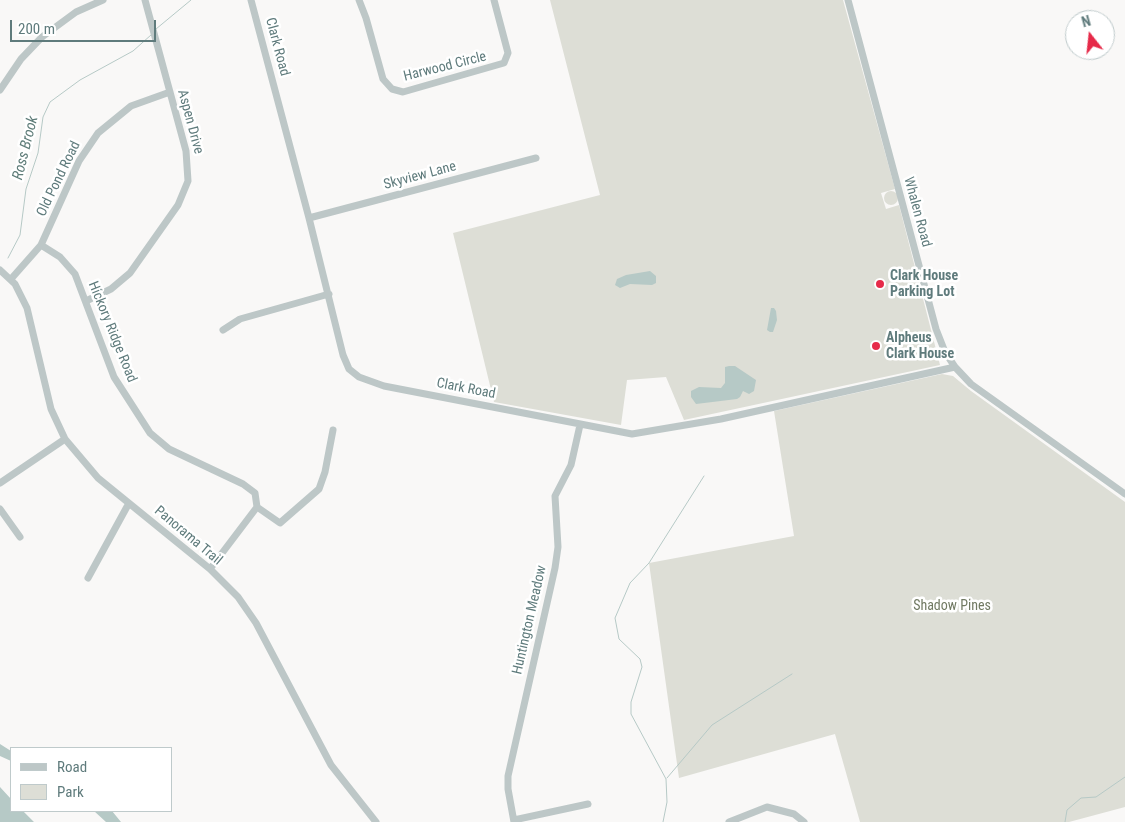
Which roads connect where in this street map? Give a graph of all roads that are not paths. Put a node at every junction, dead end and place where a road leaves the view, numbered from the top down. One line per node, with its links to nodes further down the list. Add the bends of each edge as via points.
1 (103, 0): 7 (street, via 76,12 42,37 21,59)
2 (145, 0): 8 (street, Aspen Drive)
3 (251, 0): 10 (street, Clark Road)
4 (359, 0): 5 (street, Harwood Circle, via 383,79 392,89 403,92 504,64 508,53)
5 (494, 0)
6 (848, 0): 17 (street, Whalen Road, via 936,329)
7 (0, 90)
8 (170, 92): 11 (street, Old Pond Road, via 124,111 92,140 79,161); 15 (street, Aspen Drive, via 188,164 188,182 182,199 126,278)
9 (536, 158): 10 (street, Skyview Lane)
10 (309, 218): 14 (street, Clark Road)
11 (41, 245): 13 (street, Old Pond Road); 15 (street, Hickory Ridge Road, via 67,263)
12 (0, 270): 13 (street, Panorama Trail)
13 (11, 279): 20 (street, Panorama Trail, via 27,308 51,409)
14 (329, 294): 16 (street, via 240,319); 18 (street, Clark Road, via 345,363 359,377 384,386)
15 (86, 301): 24 (street, Hickory Ridge Road, via 114,377 150,433 178,454 248,486 256,497)
16 (223, 330)
17 (955, 367): 18 (street, Clark Road, via 648,433 625,434); 22 (street, Whalen Road, via 971,384)
18 (580, 425): 30 (street, Huntington Meadow, via 573,458 555,496 557,559 508,776)
19 (333, 430): 24 (street, via 325,472 318,489 280,523)
20 (65, 439): 21 (street); 23 (street, Panorama Trail, via 98,478)
21 (0, 483)
22 (1125, 494)
23 (129, 503): 27 (street, Panorama Trail); 28 (street)
24 (257, 507): 27 (street)
25 (0, 509): 26 (street)
26 (20, 537)
27 (210, 569): 31 (street, Panorama Trail, via 248,610 324,754)
28 (88, 578)
29 (588, 804): 30 (street)
30 (514, 821)
31 (376, 822)
32 (729, 822): 33 (street, via 767,807 794,814)
33 (804, 822)

